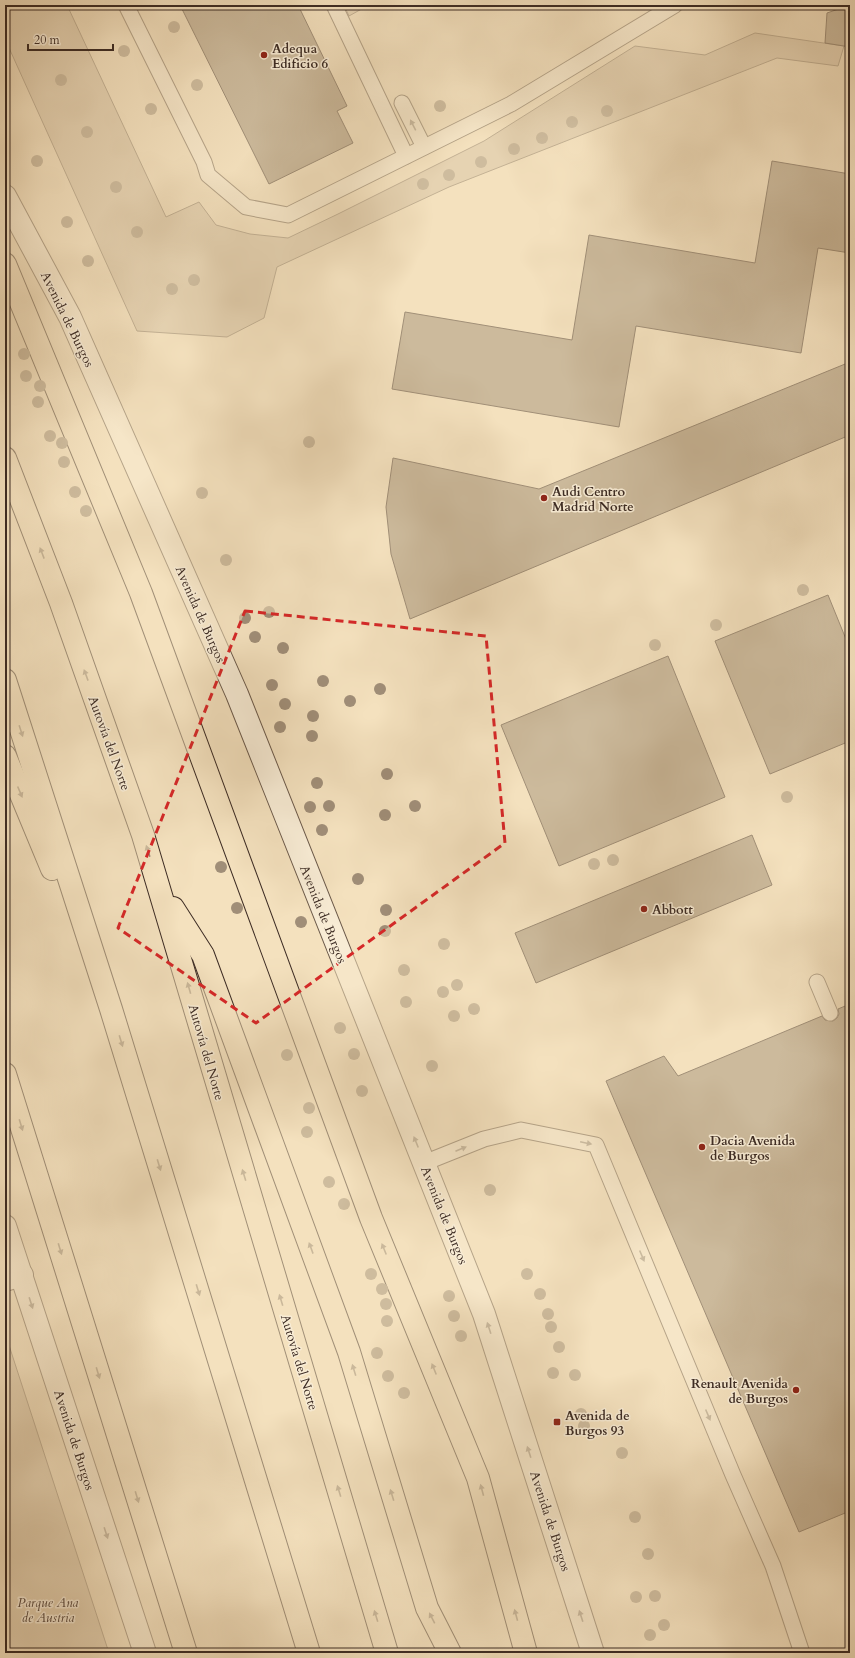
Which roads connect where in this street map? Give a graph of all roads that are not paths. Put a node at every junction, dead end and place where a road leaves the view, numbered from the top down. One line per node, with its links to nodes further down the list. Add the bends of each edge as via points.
1 (126, 5): 6 (lane, via 204,162 208,175 246,207 288,215)
2 (334, 5): 6 (lane)
3 (675, 5): 5 (lane, via 511,104)
4 (402, 103): 5 (lane, one-way to 4)
5 (424, 147): 6 (lane)
6 (406, 156)
7 (5, 196): 17 (street, Avenida de Burgos, one-way to 7, via 234,687 70,317)
8 (5, 264): 25 (highway, one-way to 8, via 478,1478 371,1218 141,593)
9 (5, 458): 12 (highway, Autovía del Norte, one-way to 9, via 61,603)
10 (5, 680): 14 (highway, one-way to 14)
11 (5, 756): 14 (highway, one-way to 14)
12 (160, 888): 23 (highway, Autovía del Norte, one-way to 12, via 212,1071); 24 (highway, one-way to 12, via 427,1608 349,1352 203,955)
13 (817, 982): 15 (lane)
14 (111, 1009): 22 (highway, one-way to 22)
15 (830, 1013)
16 (5, 1074): 21 (highway, one-way to 21)
17 (424, 1163): 26 (street, Avenida de Burgos, one-way to 17, via 484,1314); 27 (lane, one-way to 27, via 484,1139 521,1130 596,1145 773,1566)
18 (5, 1226): 19 (street, Avenida de Burgos)
19 (13, 1278): 20 (street, Avenida de Burgos, one-way to 20)
20 (145, 1653)
21 (186, 1653)
22 (309, 1653)
23 (387, 1653)
24 (450, 1653)
25 (526, 1653)
26 (593, 1653)
27 (802, 1653)

